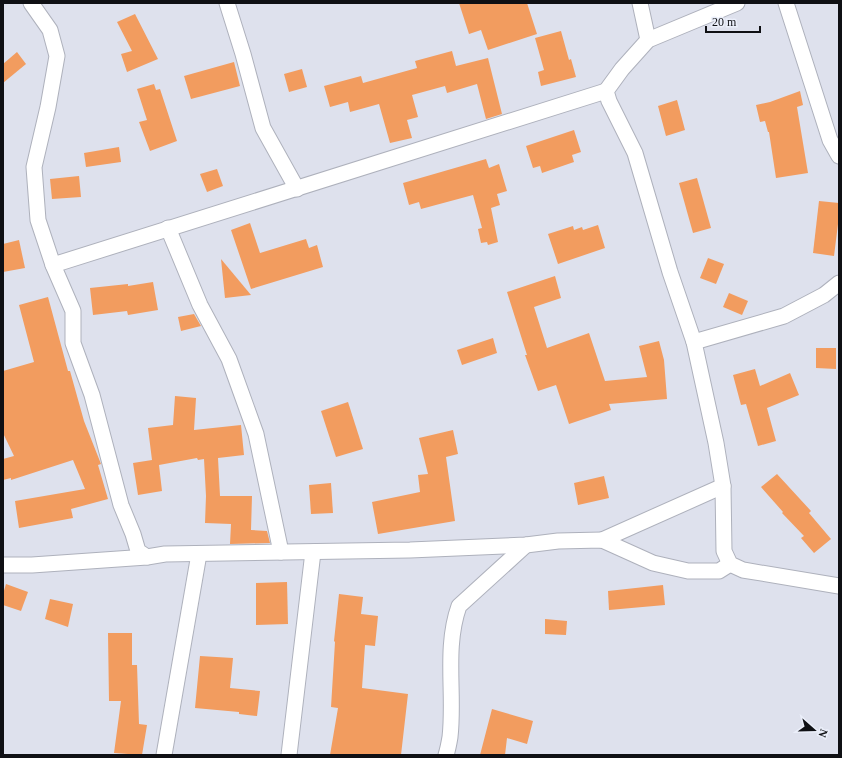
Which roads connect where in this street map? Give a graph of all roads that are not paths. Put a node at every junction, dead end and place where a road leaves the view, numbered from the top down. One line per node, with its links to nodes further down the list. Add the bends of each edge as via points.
1 (30, 3): 11 (street, via 50,30 57,56 34,167 38,220)
2 (227, 3): 9 (street, via 263,128)
3 (640, 3): 6 (street)
4 (737, 3): 6 (street)
5 (786, 3): 8 (street, via 830,140)
6 (648, 40): 7 (street)
7 (606, 91): 9 (street); 13 (street, via 635,153 670,272)
8 (839, 156)
9 (297, 189): 10 (street)
10 (168, 228): 11 (street); 17 (street, via 200,305 229,359 256,434)
11 (53, 265): 20 (street, via 73,311 73,343 92,395 121,505 138,551)
12 (839, 283): 13 (street, via 824,295 784,316)
13 (694, 342): 14 (street)
14 (723, 486): 15 (street); 21 (street, via 724,551)
15 (602, 540): 16 (street); 21 (street, via 653,564 688,571 719,571)
16 (526, 545): 18 (street); 26 (street, via 459,606 454,619 451,637 450,736)
17 (281, 552): 18 (street); 19 (street)
18 (313, 552): 25 (street)
19 (199, 554): 20 (street); 24 (street)
20 (148, 557): 22 (street)
21 (730, 564): 23 (street, via 743,570)
22 (3, 565)
23 (839, 586)
24 (164, 755)
25 (290, 755)
26 (446, 755)

